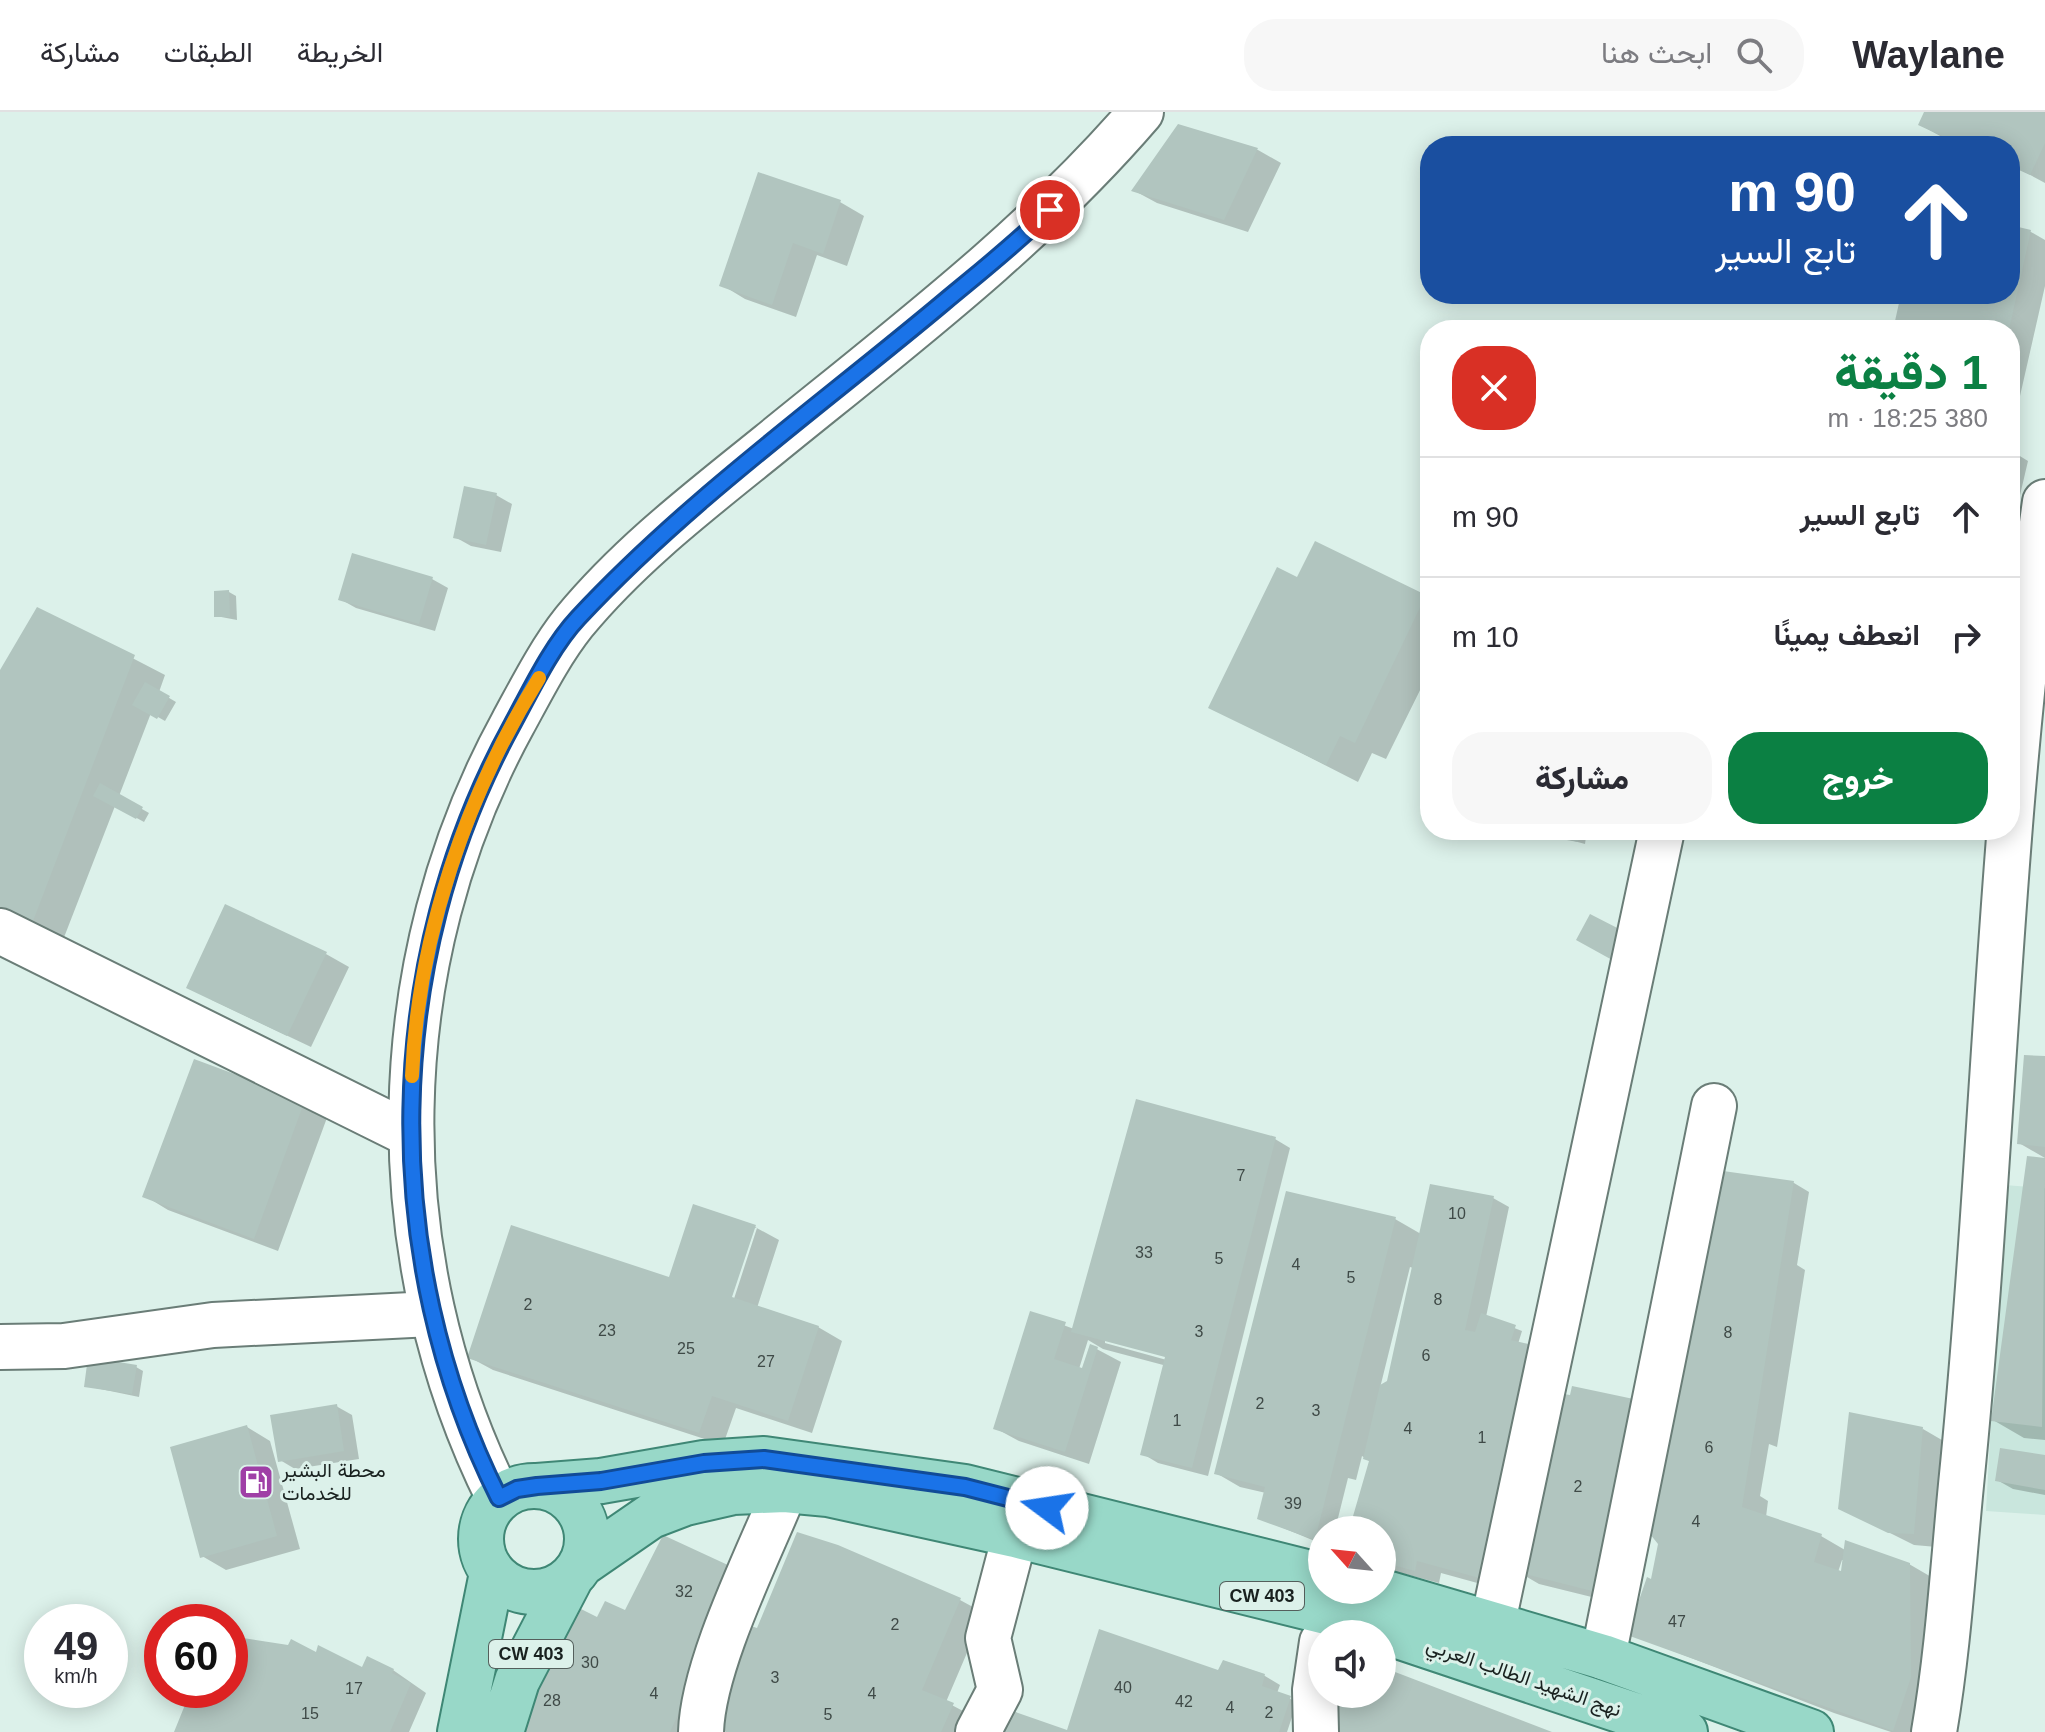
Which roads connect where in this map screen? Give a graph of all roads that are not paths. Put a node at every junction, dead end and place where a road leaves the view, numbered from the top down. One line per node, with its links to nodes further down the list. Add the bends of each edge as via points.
1 (1141, 112): 8 (street, via 1032,228 659,534 573,623 487,770 459,841 432,938 413,1044)
2 (2045, 502): 3 (street)
3 (2020, 722)
4 (1660, 840): 18 (street)
5 (2011, 840): 27 (street, via 1975,1345)
6 (0, 931): 8 (street)
7 (1714, 1106): 19 (street)
8 (409, 1134): 9 (street, via 414,1217)
9 (431, 1314): 10 (street, via 213,1325 64,1346); 12 (street, via 468,1429)
10 (0, 1347)
11 (785, 1490): 13 (main road, نهج الشهيد الطالب العربي / CW 403, via 828,1494); 14 (main road, نهج الشهيد الطالب العربي / CW 403, via 733,1492 651,1516); 23 (street, via 714,1667)
12 (518, 1492): 14 (main road, via 554,1490 581,1513 586,1539); 15 (main road, via 482,1526 484,1558); 17 (main road, نهج الشهيد الطالب العربي / CW 403, via 704,1463 764,1459 965,1487)
13 (1015, 1535): 17 (main road, نهج الشهيد الطالب العربي / CW 403); 24 (street, via 988,1638 1000,1690)
14 (575, 1572): 15 (main road, via 555,1588 521,1591); 22 (main road, نهج الشهيد الطالب العربي / CW 403, via 517,1681)
15 (492, 1573): 21 (main road, CW 403)
16 (1396, 1595): 18 (main road, نهج الشهيد الطالب العربي)
17 (1323, 1616): 20 (main road, نهج الشهيد الطالب العربي / CW 403); 25 (street)
18 (1493, 1622): 19 (main road, نهج الشهيد الطالب العربي)
19 (1603, 1657): 26 (main road, نهج الشهيد الطالب العربي)
20 (1660, 1728)
21 (460, 1732)
22 (501, 1732)
23 (701, 1732)
24 (978, 1732)
25 (1316, 1732)
26 (1811, 1732)
27 (1934, 1732)

